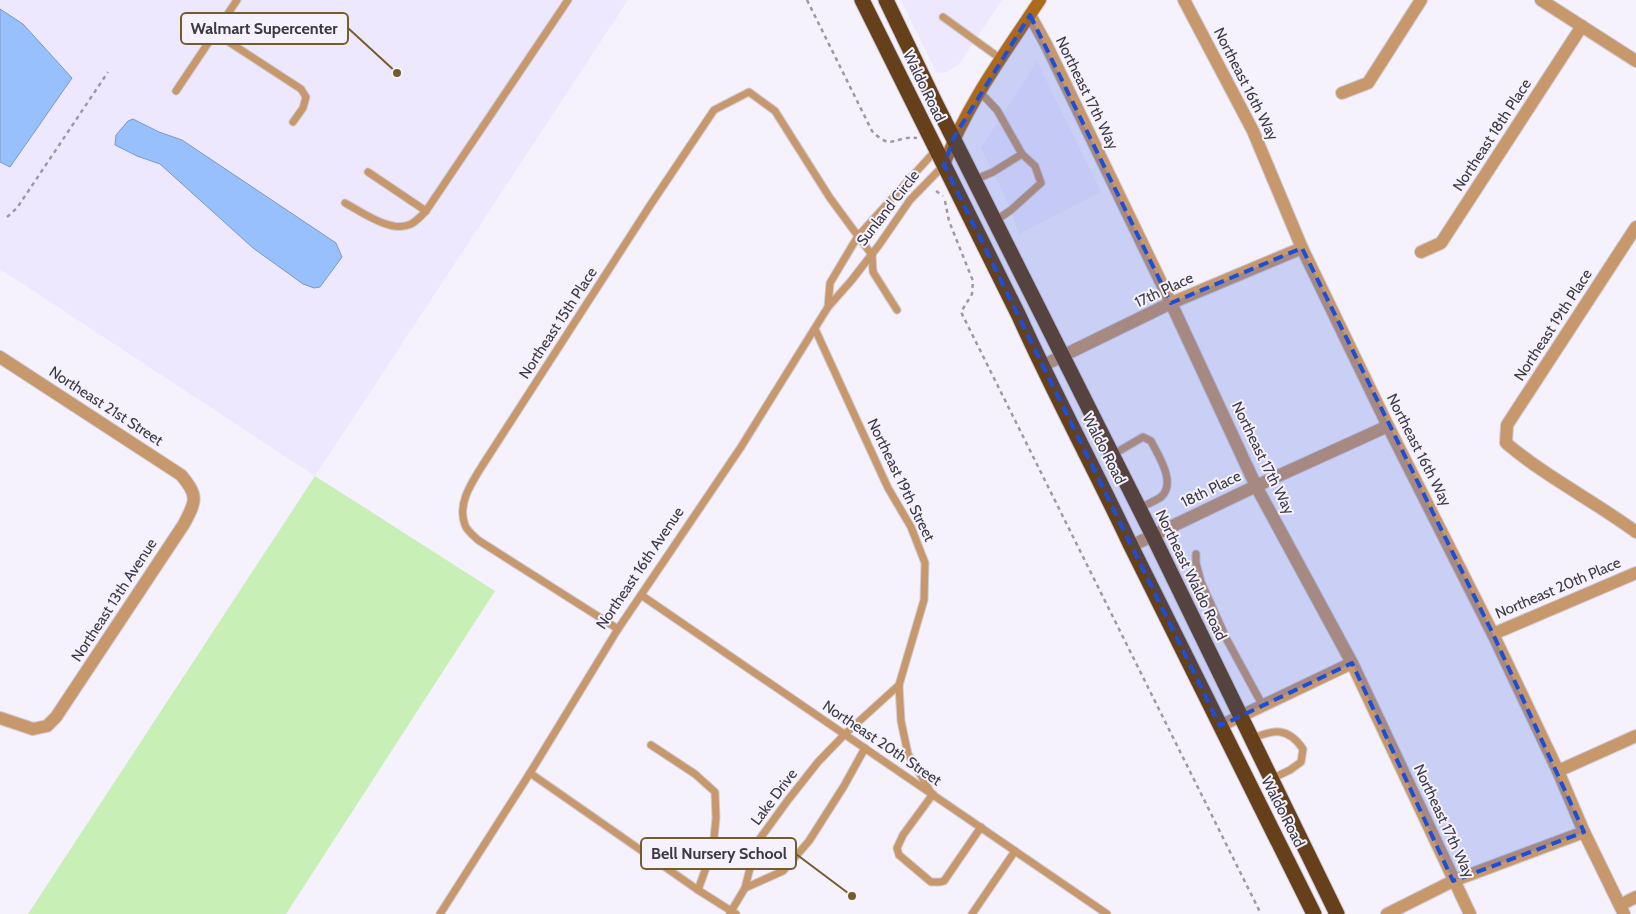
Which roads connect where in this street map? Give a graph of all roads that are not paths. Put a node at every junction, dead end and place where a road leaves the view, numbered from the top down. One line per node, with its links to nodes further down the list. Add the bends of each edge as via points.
1 (237, 0): 12 (lane)
2 (568, 0): 26 (lane)
3 (862, 0): 20 (highway, Waldo Road)
4 (886, 0): 19 (highway, Waldo Road)
5 (1040, 0): 9 (street)
6 (1184, 0): 30 (street, Northeast 16th Way, via 1253,131)
7 (1421, 0): 17 (street, via 1368,83)
8 (1542, 0): 11 (street)
9 (1030, 15): 13 (street); 34 (street, Northeast 17th Way)
10 (943, 17): 13 (lane)
11 (1582, 26): 14 (street); 31 (street, Northeast 18th Place, via 1441,243)
12 (214, 33): 15 (lane); 18 (lane, via 301,89 306,97)
13 (1001, 59): 16 (street)
14 (1636, 61)
15 (176, 91)
16 (980, 92): 19 (street); 21 (lane, via 997,110)
17 (1342, 93)
18 (293, 122)
19 (954, 137): 20 (street, Sunland Circle); 22 (street, Sunland Circle); 24 (highway, Waldo Road)
20 (936, 150): 22 (highway, Waldo Road); 29 (lane, Sunland Circle)
21 (1022, 154): 24 (lane); 27 (lane, via 1035,166 1041,183)
22 (944, 164): 33 (lane, Sunland Circle, via 910,200); 40 (highway, Waldo Road)
23 (368, 172): 26 (lane)
24 (974, 180): 27 (highway, Waldo Road)
25 (345, 203): 26 (lane, via 396,227 411,224)
26 (426, 211)
27 (995, 221): 32 (highway, Waldo Road)
28 (1636, 227): 46 (street, Northeast 19th Place, via 1507,425 1506,443 1528,462)
29 (858, 236): 33 (lane); 35 (lane, Northeast 16th Avenue, via 830,283); 52 (lane, Northeast 15th Place, via 775,111 749,92 714,110 468,488 462,508 465,527 478,540)
30 (1302, 248): 34 (street, 17th Place); 41 (street, Northeast 16th Way)
31 (1421, 252)
32 (1011, 253): 38 (highway, Northeast Waldo Road)
33 (872, 255): 35 (lane, Sunland Circle); 36 (lane, via 873,272)
34 (1172, 304): 38 (street, 17th Place); 43 (street, Northeast 17th Way)
35 (828, 307): 37 (lane, Northeast 16th Avenue)
36 (897, 310)
37 (815, 329): 51 (lane, Northeast 16th Avenue); 55 (lane, Northeast 19th Street, via 888,488 911,527 925,563 924,600)
38 (1062, 356): 40 (street, 17th Place); 42 (highway, Northeast Waldo Road)
39 (0, 357): 44 (street, Northeast 21st Street, via 180,474)
40 (1042, 366): 48 (highway, Waldo Road)
41 (1388, 426): 43 (street, 18th Place); 53 (street, Northeast 16th Way)
42 (1112, 455): 45 (highway, Northeast Waldo Road); 45 (lane, via 1143,437 1151,441 1166,476 1166,488 1160,497)
43 (1256, 486): 47 (street, 18th Place); 54 (street, Northeast 17th Way)
44 (192, 487): 58 (street, Northeast 13th Avenue, via 194,504 184,524 56,717 47,726 33,729)
45 (1139, 508): 47 (highway, Northeast Waldo Road)
46 (1636, 532)
47 (1153, 536): 48 (street, 18th Place); 57 (highway, Northeast Waldo Road)
48 (1131, 546): 59 (highway, Waldo Road)
49 (1196, 554): 56 (lane, via 1201,582 1227,640)
50 (1636, 573): 53 (street, Northeast 20th Place)
51 (641, 595): 52 (lane, Northeast 16th Avenue); 60 (lane, Northeast 20th Street)
52 (618, 629): 66 (lane, Northeast 16th Avenue)
53 (1493, 634): 65 (street, Northeast 16th Way)
54 (1352, 663): 56 (street); 72 (street, Northeast 17th Way)
55 (899, 686): 60 (lane, Lake Drive); 68 (lane, Northeast 19th Street, via 901,721 908,754)
56 (1263, 706): 57 (street)
57 (1240, 717): 59 (street); 62 (highway, Northeast Waldo Road)
58 (0, 718)
59 (1220, 726): 81 (highway, Waldo Road)
60 (845, 734): 64 (lane, Northeast 20th Street); 73 (lane, Lake Drive, via 818,762 756,844)
61 (1636, 736): 65 (street)
62 (1251, 739): 67 (highway, Northeast Waldo Road); 67 (lane, via 1266,732 1285,731 1303,749 1301,762)
63 (651, 745): 74 (lane, via 695,774 714,792 713,848)
64 (864, 748): 68 (lane, Northeast 20th Street); 73 (lane, via 809,842 783,872)
65 (1558, 771): 70 (street, Northeast 16th Way)
66 (530, 773): 74 (lane); 78 (lane, Northeast 16th Avenue)
67 (1271, 779): 82 (highway, Northeast Waldo Road)
68 (932, 793): 69 (lane, Northeast 20th Street); 69 (lane, via 897,848 899,854 932,882 944,880)
69 (981, 827): 71 (lane, Northeast 20th Street)
70 (1584, 832): 72 (street); 76 (street, Northeast 16th Way)
71 (1015, 850): 79 (lane); 80 (lane, Northeast 20th Street)
72 (1453, 881): 83 (street); 84 (street, Northeast 17th Way)
73 (745, 888): 77 (lane, Lake Drive)
74 (698, 890): 77 (lane)
75 (1636, 897): 76 (street)
76 (1622, 909)
77 (732, 913)
78 (440, 914)
79 (972, 914)
80 (1107, 914)
81 (1314, 914)
82 (1337, 914)
83 (1386, 914)
84 (1470, 914)

